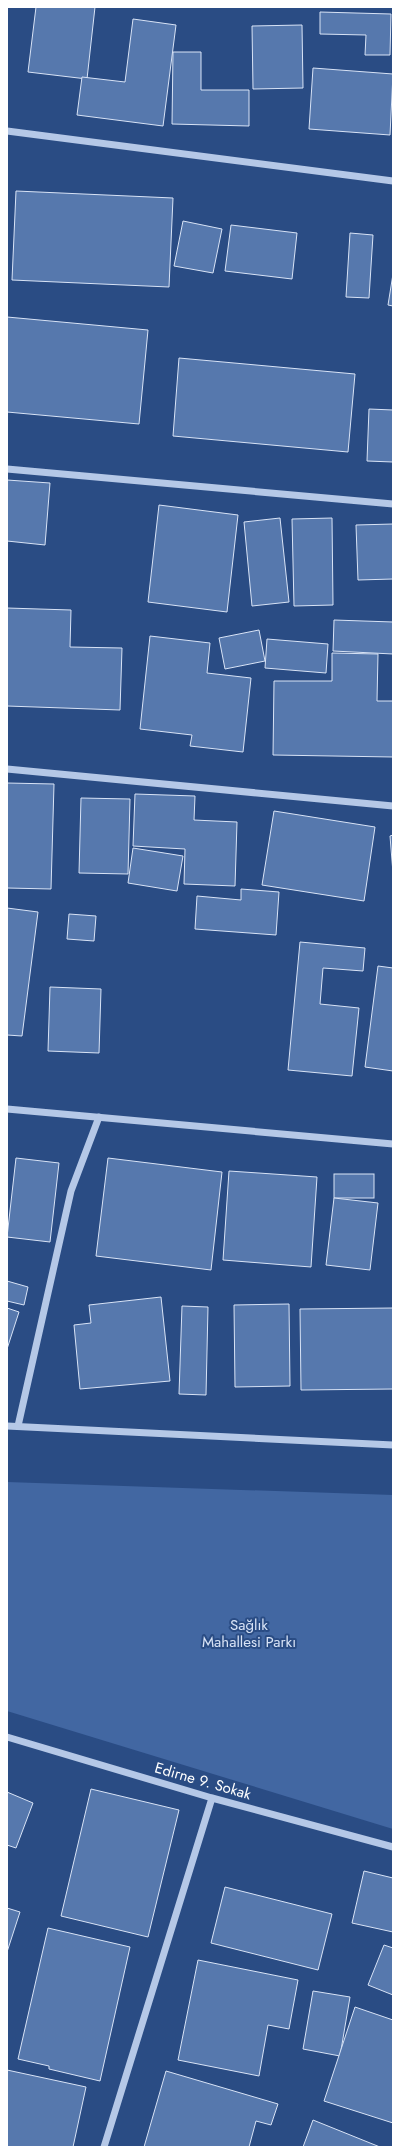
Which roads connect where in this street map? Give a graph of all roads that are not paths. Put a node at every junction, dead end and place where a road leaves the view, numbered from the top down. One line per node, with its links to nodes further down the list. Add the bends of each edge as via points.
1 (7, 131): 2 (street)
2 (393, 181)
3 (7, 469): 4 (street)
4 (393, 504)
5 (7, 769): 6 (street)
6 (393, 806)
7 (7, 1109): 8 (street)
8 (99, 1117): 9 (street); 11 (street, via 71,1191)
9 (393, 1144)
10 (7, 1426): 11 (street)
11 (18, 1426): 12 (street)
12 (393, 1445)
13 (7, 1737): 14 (street, Edirne 9. Sokak)
14 (212, 1798): 15 (street, Edirne 9. Sokak); 16 (street)
15 (393, 1847)
16 (104, 2147)

